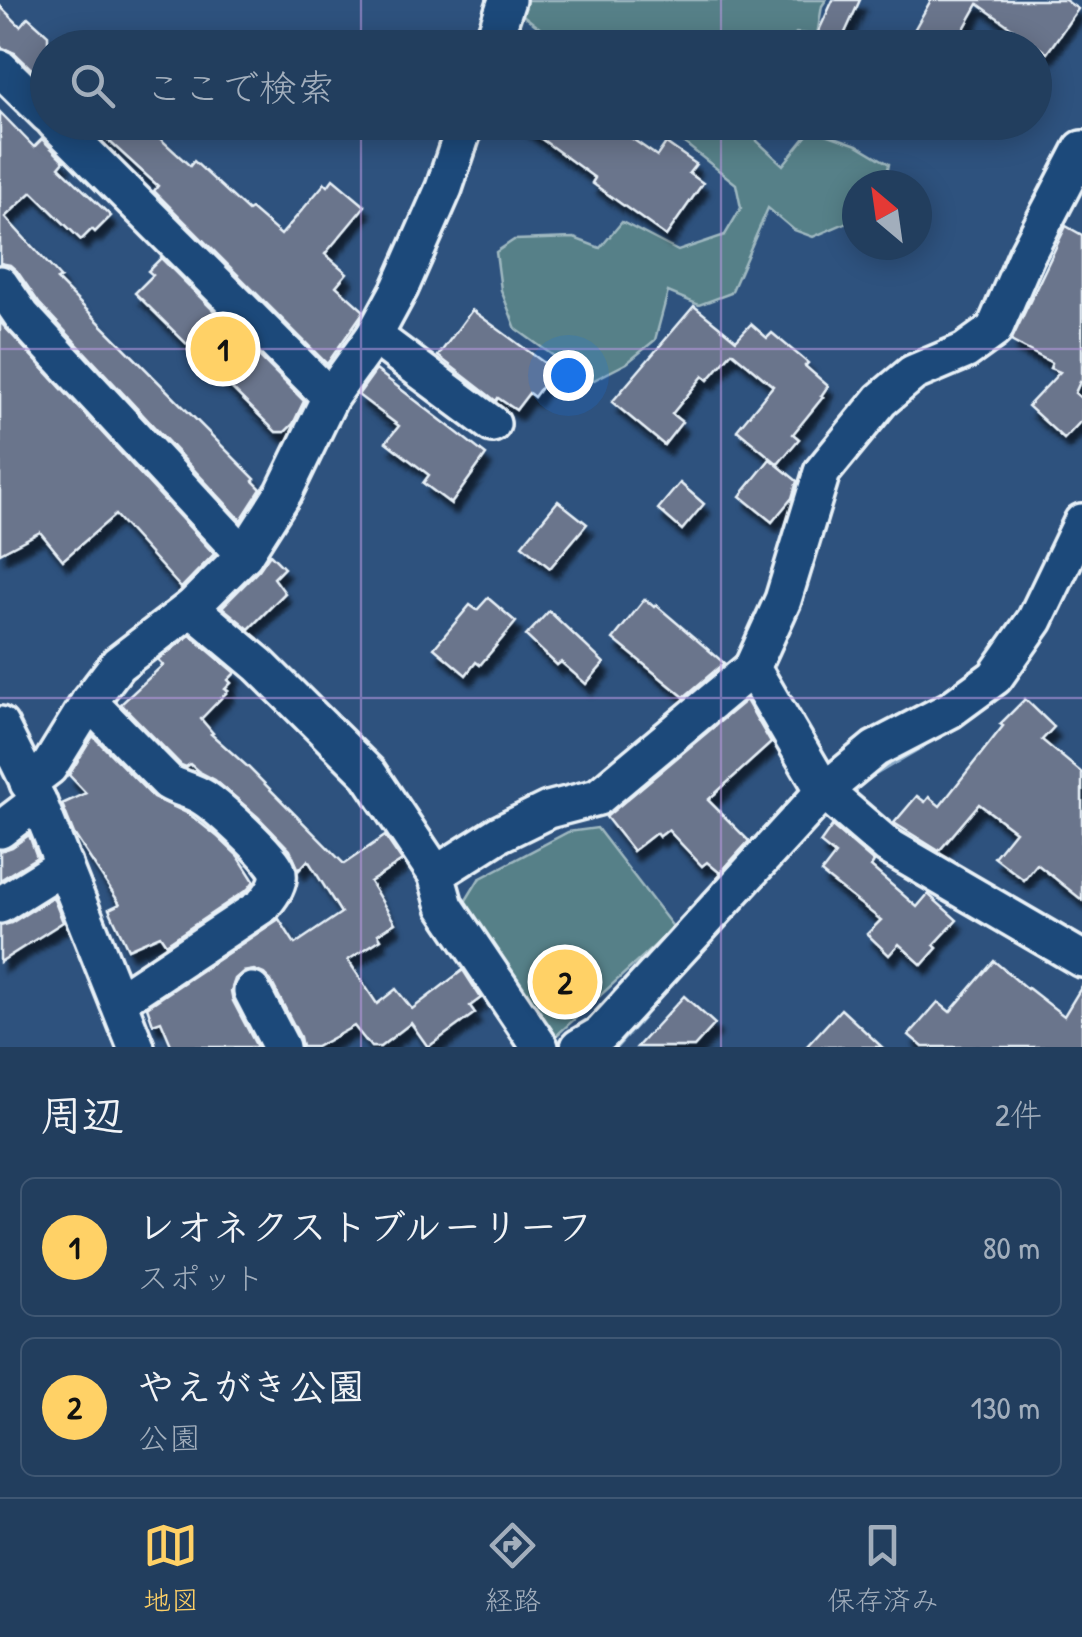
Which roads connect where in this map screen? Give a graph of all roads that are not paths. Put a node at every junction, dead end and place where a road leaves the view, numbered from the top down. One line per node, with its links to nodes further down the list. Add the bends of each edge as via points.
1 (506, 0): 2 (street)
2 (497, 30)
3 (0, 68): 4 (street)
4 (30, 97)
5 (73, 140): 11 (street)
6 (460, 140): 10 (street)
7 (1082, 149): 16 (street, via 994,330 966,352 913,374 881,400 822,472 783,600)
8 (0, 284): 9 (street)
9 (11, 324): 14 (street)
10 (374, 336): 11 (street); 12 (street)
11 (330, 397): 14 (street)
12 (492, 424)
13 (1082, 522): 19 (street, via 1035,620 995,676 950,710 875,749)
14 (244, 556): 15 (street)
15 (191, 608): 17 (street, via 118,664); 23 (street, via 370,774)
16 (752, 668): 19 (street); 23 (street, via 598,797 548,810)
17 (89, 702): 20 (street); 27 (street, via 168,782 204,798 278,870 263,905)
18 (0, 725): 20 (street)
19 (824, 791): 25 (street, via 888,846); 31 (street, via 601,1034)
20 (33, 792): 21 (street); 22 (street)
21 (0, 830)
22 (64, 864): 24 (street); 27 (street)
23 (436, 874): 30 (street, via 445,906)
24 (0, 905)
25 (1082, 959)
26 (252, 991): 29 (street)
27 (118, 1000): 28 (street)
28 (136, 1047)
29 (282, 1047)
30 (540, 1047)
31 (580, 1047)

